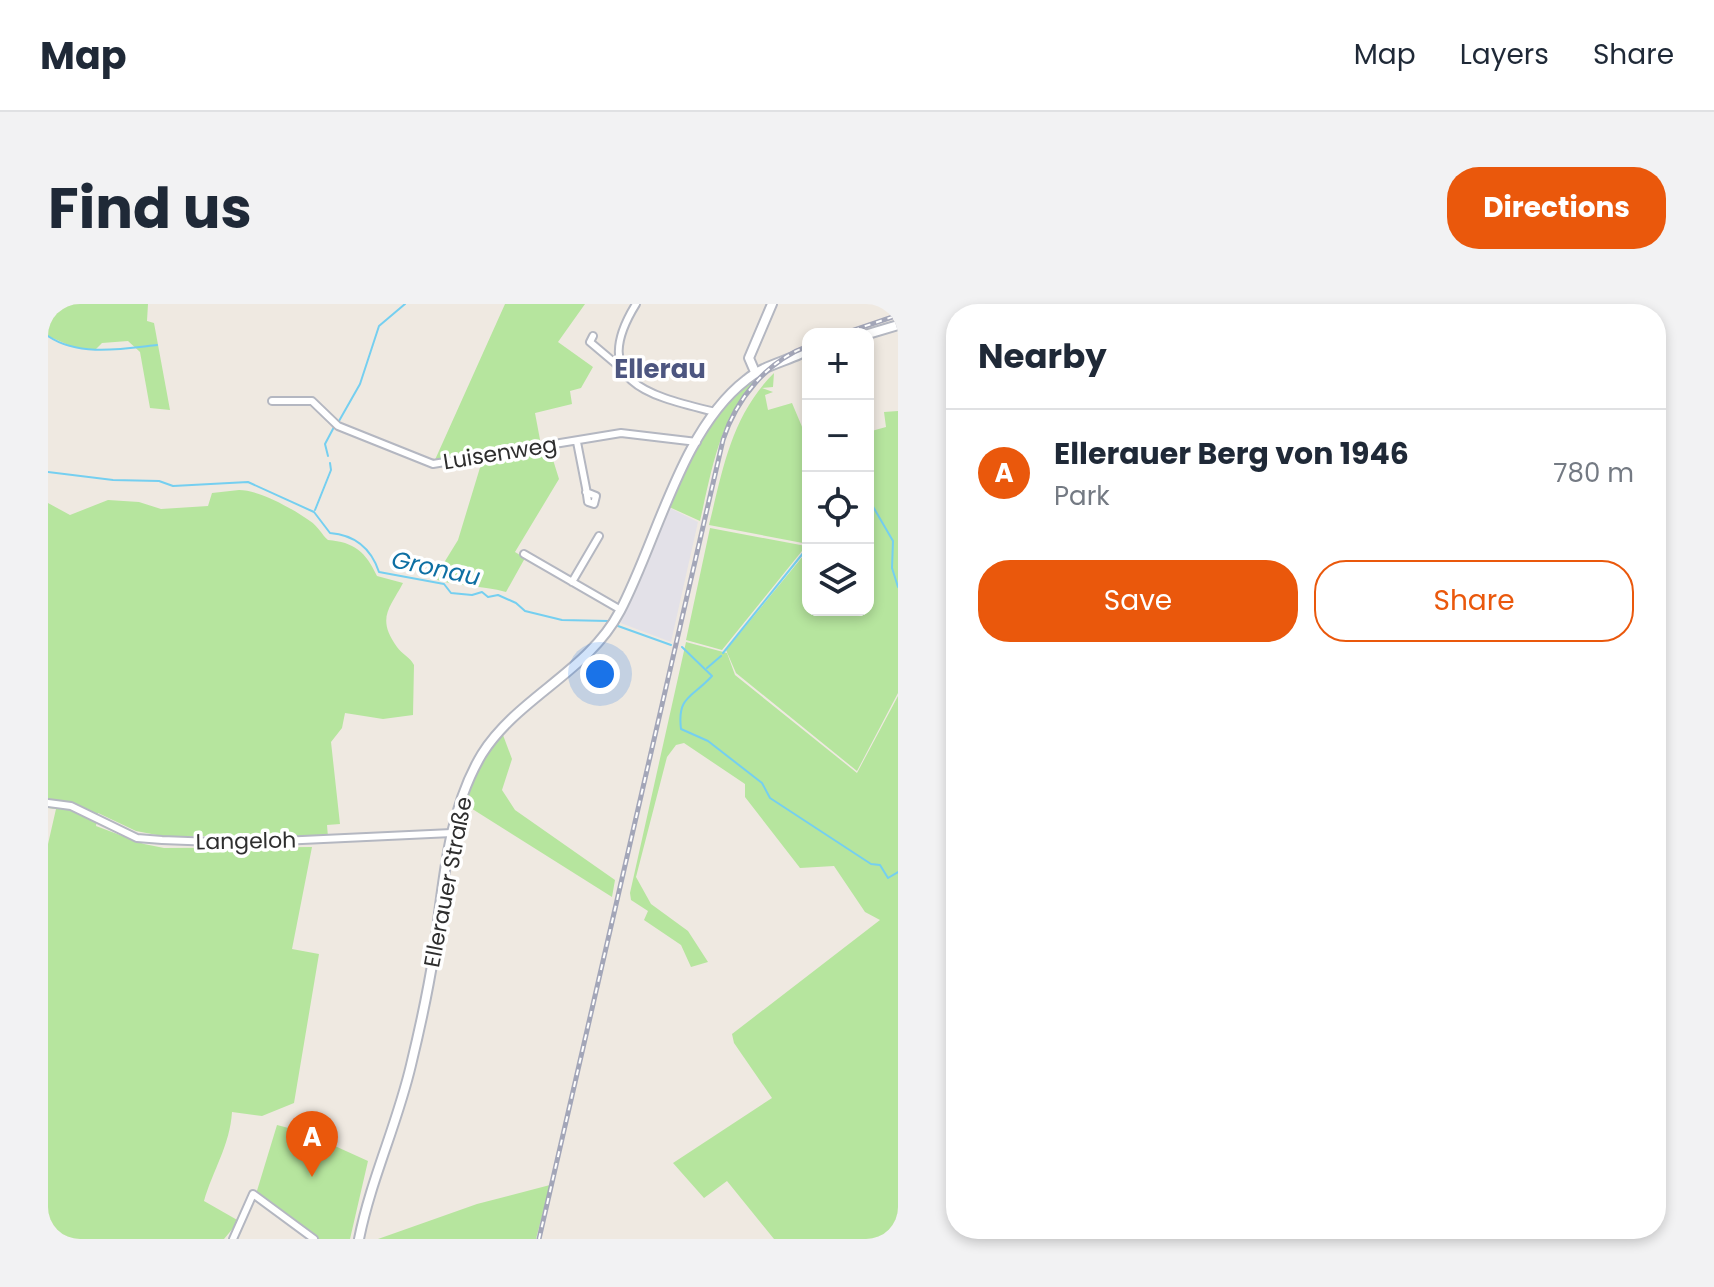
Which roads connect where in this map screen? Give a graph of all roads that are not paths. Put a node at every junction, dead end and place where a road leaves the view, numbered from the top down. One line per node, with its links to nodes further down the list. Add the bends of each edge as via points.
1 (636, 304): 8 (street, via 619,335)
2 (772, 304): 6 (main road)
3 (898, 325): 4 (main road)
4 (874, 332)
5 (593, 336): 8 (street, via 590,342)
6 (753, 348): 9 (main road, via 749,362); 10 (main road)
7 (802, 353): 9 (main road, Ellerauer Straße)
8 (622, 369): 12 (street, via 645,393)
9 (756, 372): 10 (main road, Ellerauer Straße)
10 (741, 384): 12 (main road, Ellerauer Straße)
11 (272, 401): 13 (street, Luisenweg, via 312,401 338,426 433,464)
12 (715, 412): 14 (main road, Ellerauer Straße)
13 (577, 442): 14 (street, Luisenweg, via 636,433); 15 (street)
14 (697, 442): 19 (main road, Ellerauer Straße)
15 (586, 492)
16 (599, 536): 18 (street)
17 (524, 554): 18 (street)
18 (572, 582): 19 (street)
19 (621, 610): 21 (main road, Ellerauer Straße, via 586,657 496,734 471,774)
20 (48, 803): 21 (street, Langeloh, via 71,806 137,838 162,840 240,843)
21 (452, 833): 24 (main road, Ellerauer Straße, via 420,1028)
22 (233, 1239): 23 (street, via 253,1194)
23 (314, 1239)
24 (359, 1239)

